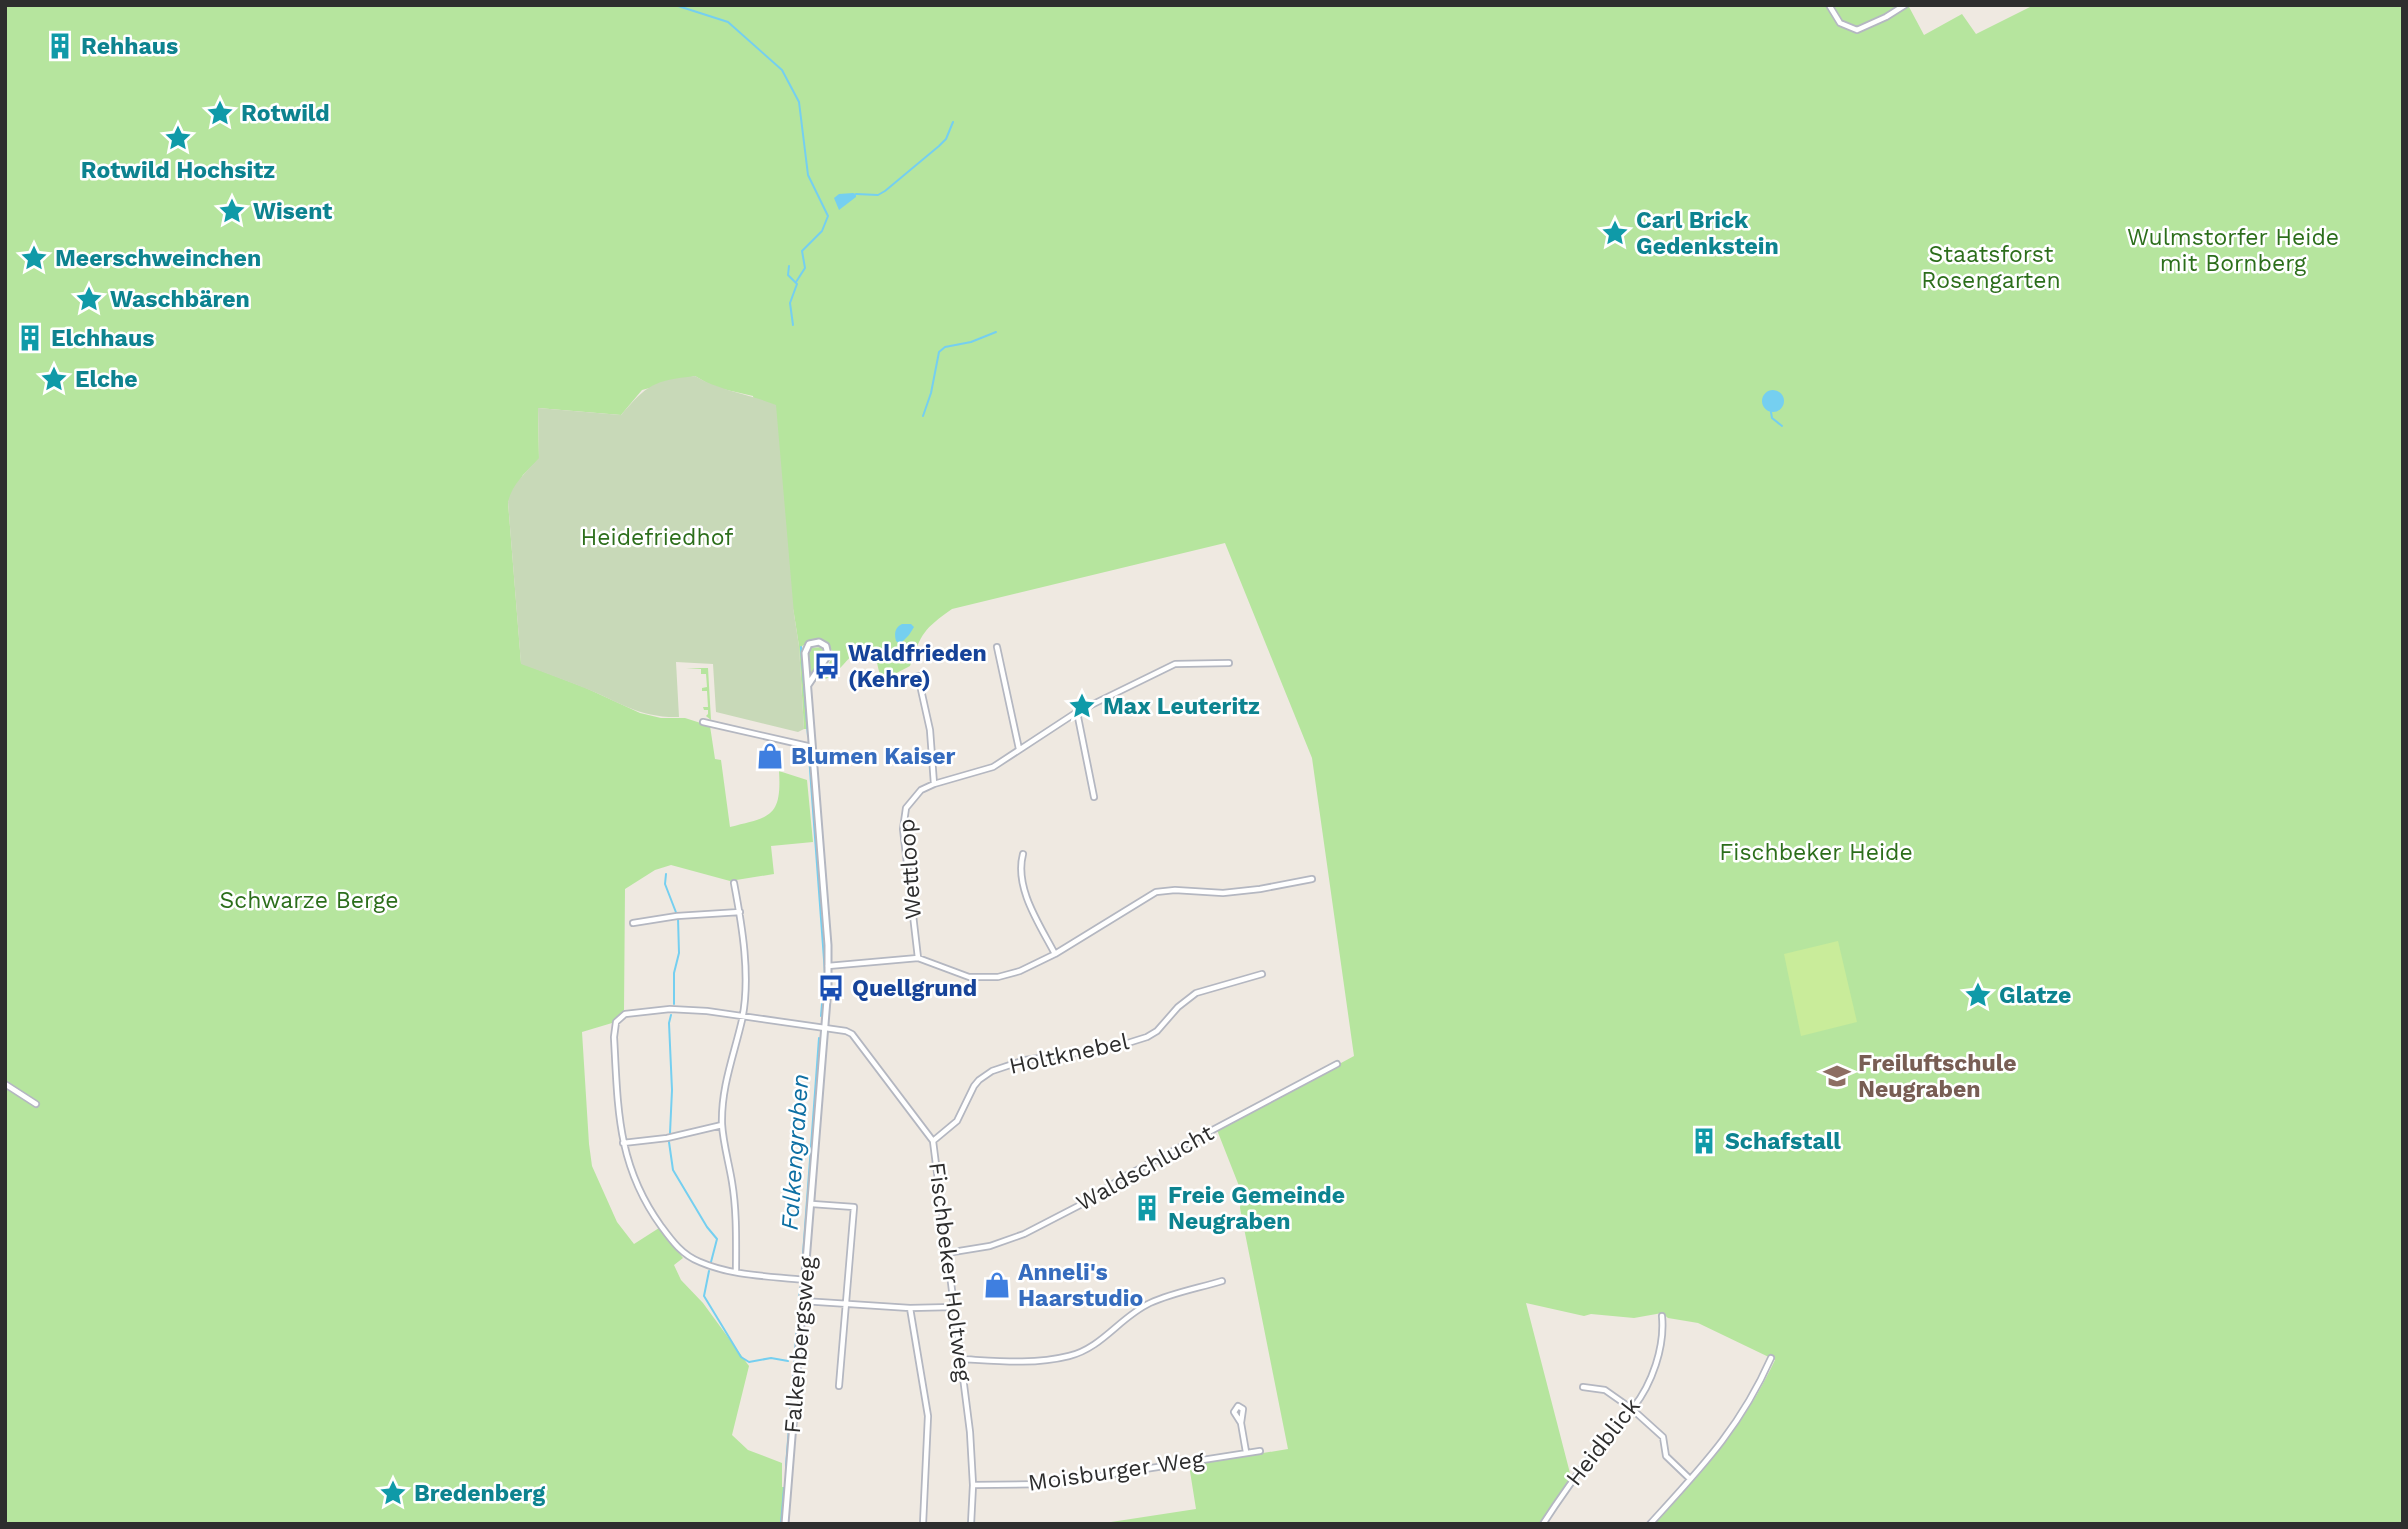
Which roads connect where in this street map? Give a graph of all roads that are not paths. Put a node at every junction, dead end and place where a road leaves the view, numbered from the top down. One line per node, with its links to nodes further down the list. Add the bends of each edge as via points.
1 (1829, 5): 2 (street, via 1840,23 1857,30)
2 (1905, 5)
3 (998, 647): 10 (street)
4 (1229, 663): 7 (street, Wettloop, via 1175,664)
5 (918, 676): 11 (street, via 930,730)
6 (808, 685): 6 (street, Falkenbergsweg, via 828,656 826,646 819,642 806,650); 9 (street, Falkenbergsweg)
7 (1077, 712): 10 (street, Wettloop); 12 (street)
8 (703, 722): 9 (street)
9 (812, 747): 20 (street, Falkenbergsweg)
10 (1018, 750): 11 (street, Wettloop, via 993,768)
11 (934, 784): 19 (street, Wettloop, via 911,799 903,818)
12 (1094, 797)
13 (1023, 854): 18 (street, via 1023,884)
14 (1312, 879): 18 (street, via 1260,889 1156,892)
15 (734, 883): 16 (street)
16 (740, 912): 17 (street); 22 (street, via 745,961)
17 (633, 922)
18 (1055, 954): 19 (street, via 998,977 969,977)
19 (918, 958): 20 (street)
20 (828, 966): 23 (street, Falkenbergsweg)
21 (1262, 974): 28 (street, Holtknebel, via 1196,993 1147,1037 1112,1048 1025,1060 992,1071 974,1086 957,1121)
22 (743, 1018): 23 (street, Fischbeker Holtweg); 27 (street, via 724,1085); 29 (street, Fischbeker Holtweg, via 670,1009 622,1016 614,1037)
23 (825, 1028): 28 (street, Fischbeker Holtweg, via 852,1034); 30 (street, Falkenbergsweg)
24 (1337, 1064): 31 (street, Waldschlucht, via 1024,1234 990,1246)
25 (5, 1084): 26 (street)
26 (36, 1104)
27 (722, 1125): 29 (street); 32 (street, via 737,1228)
28 (933, 1141): 31 (street, Fischbeker Holtweg)
29 (623, 1143): 32 (street, via 640,1192 677,1247 699,1262)
30 (812, 1204): 33 (street, Falkenbergsweg); 36 (street, via 854,1207)
31 (947, 1253): 37 (street, Fischbeker Holtweg)
32 (736, 1272): 33 (street)
33 (805, 1280): 35 (street, Falkenbergsweg)
34 (1222, 1281): 41 (street, via 1150,1303 1099,1343 1071,1356 1038,1362)
35 (803, 1301): 36 (street); 50 (street, Falkenbergsweg)
36 (846, 1304): 38 (street); 42 (street)
37 (953, 1307): 38 (street); 41 (street, Fischbeker Holtweg)
38 (910, 1308): 51 (street, via 928,1416)
39 (1662, 1317): 44 (street, Heidblick, via 1658,1354)
40 (1771, 1358): 48 (street, via 1730,1433)
41 (961, 1359): 49 (street, Fischbeker Holtweg)
42 (839, 1386)
43 (1583, 1387): 44 (street, via 1605,1390)
44 (1632, 1409): 48 (street, via 1663,1437 1666,1456); 53 (street, Heidblick, via 1568,1485)
45 (1241, 1423): 47 (street)
46 (1260, 1451): 47 (street, Moisburger Weg)
47 (1246, 1452): 49 (street, Moisburger Weg, via 1049,1485)
48 (1690, 1479): 54 (street)
49 (972, 1485): 52 (street, Fischbeker Holtweg)
50 (785, 1524)
51 (923, 1524)
52 (971, 1524)
53 (1543, 1524)
54 (1650, 1524)

